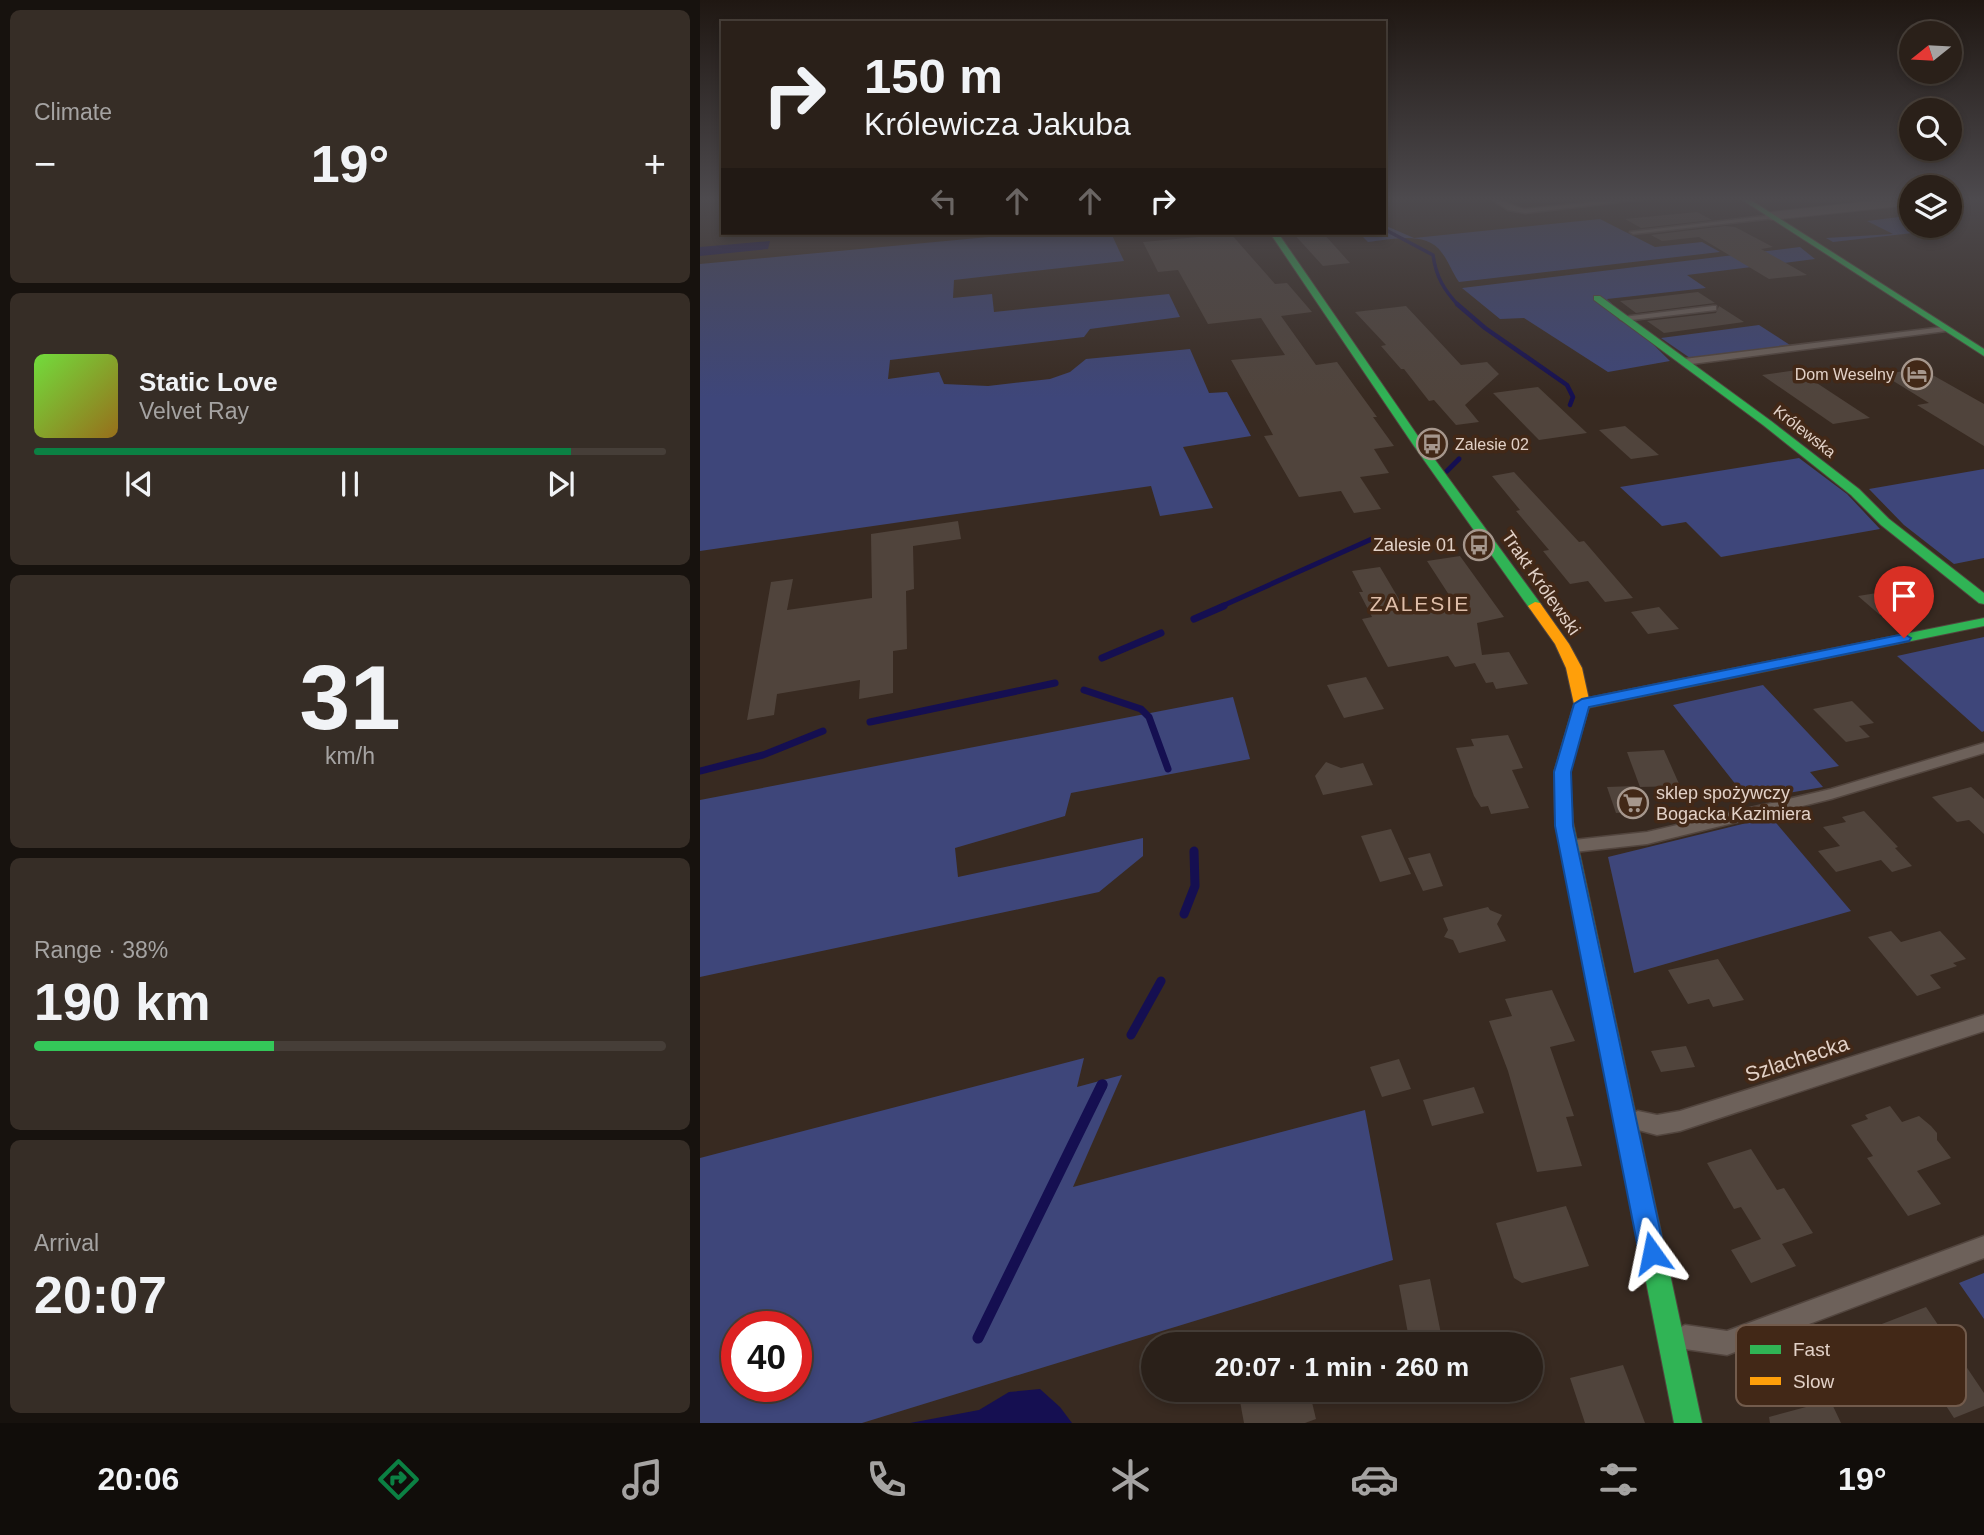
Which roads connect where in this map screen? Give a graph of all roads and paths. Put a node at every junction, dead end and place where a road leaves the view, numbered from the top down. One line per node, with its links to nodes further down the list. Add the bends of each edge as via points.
1 (1296, 265): 11 (street, Trakt Królewski, via 1562,644 1574,668)
2 (1847, 265): 6 (street)
3 (1597, 298): 5 (street, Królewska)
4 (1713, 308): 5 (lane)
5 (1623, 319): 8 (street, Królewska)
6 (1943, 328): 7 (street); 8 (lane)
7 (1984, 353)
8 (1684, 362): 9 (street, Królewska, via 1855,492 1885,522)
9 (1984, 600)
10 (1984, 622): 11 (street)
11 (1582, 704): 13 (street, Trakt Królewski, via 1562,772)
12 (1984, 748): 13 (lane, via 1818,798 1647,838)
13 (1569, 846): 15 (street, Trakt Królewski)
14 (1984, 1023): 15 (lane, Szlachecka, via 1680,1121 1657,1125)
15 (1623, 1118): 18 (street, Trakt Królewski)
16 (1984, 1247): 17 (lane)
17 (1775, 1325)
18 (1670, 1335): 19 (lane, via 1727,1343); 20 (street, Trakt Królewski)
19 (1736, 1340)
20 (1688, 1423)

